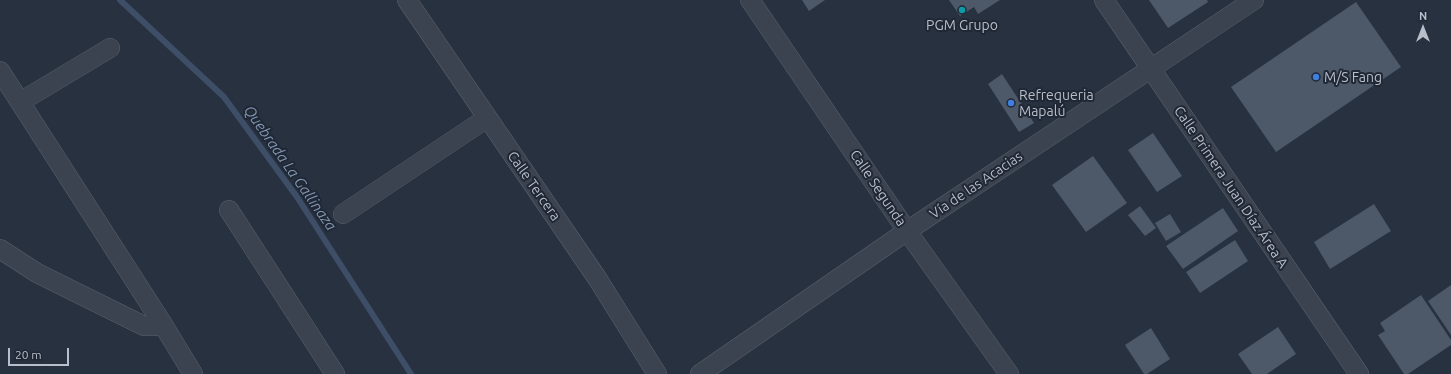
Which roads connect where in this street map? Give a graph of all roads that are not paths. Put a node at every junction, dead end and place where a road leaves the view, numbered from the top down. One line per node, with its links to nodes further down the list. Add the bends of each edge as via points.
1 (407, 0): 9 (street, Calle Tercera)
2 (750, 0): 12 (street, Calle Segunda)
3 (1104, 0): 6 (street, Calle Primera Juan Díaz Área A)
4 (1254, 0): 6 (street, Vía de las Acacias)
5 (110, 48): 8 (street)
6 (1150, 69): 12 (street, Vía de las Acacias); 20 (street, Calle Primera Juan Díaz Área A)
7 (0, 71): 8 (street)
8 (20, 102): 14 (street)
9 (487, 118): 11 (street); 17 (street, Calle Tercera, via 597,278)
10 (229, 210): 16 (street)
11 (343, 214)
12 (907, 231): 18 (street, Vía de las Acacias); 19 (street, Calle Segunda)
13 (0, 249): 14 (street, via 37,273 144,326)
14 (162, 323): 15 (street)
15 (193, 374)
16 (335, 374)
17 (657, 374)
18 (700, 374)
19 (1009, 374)
20 (1359, 374)

